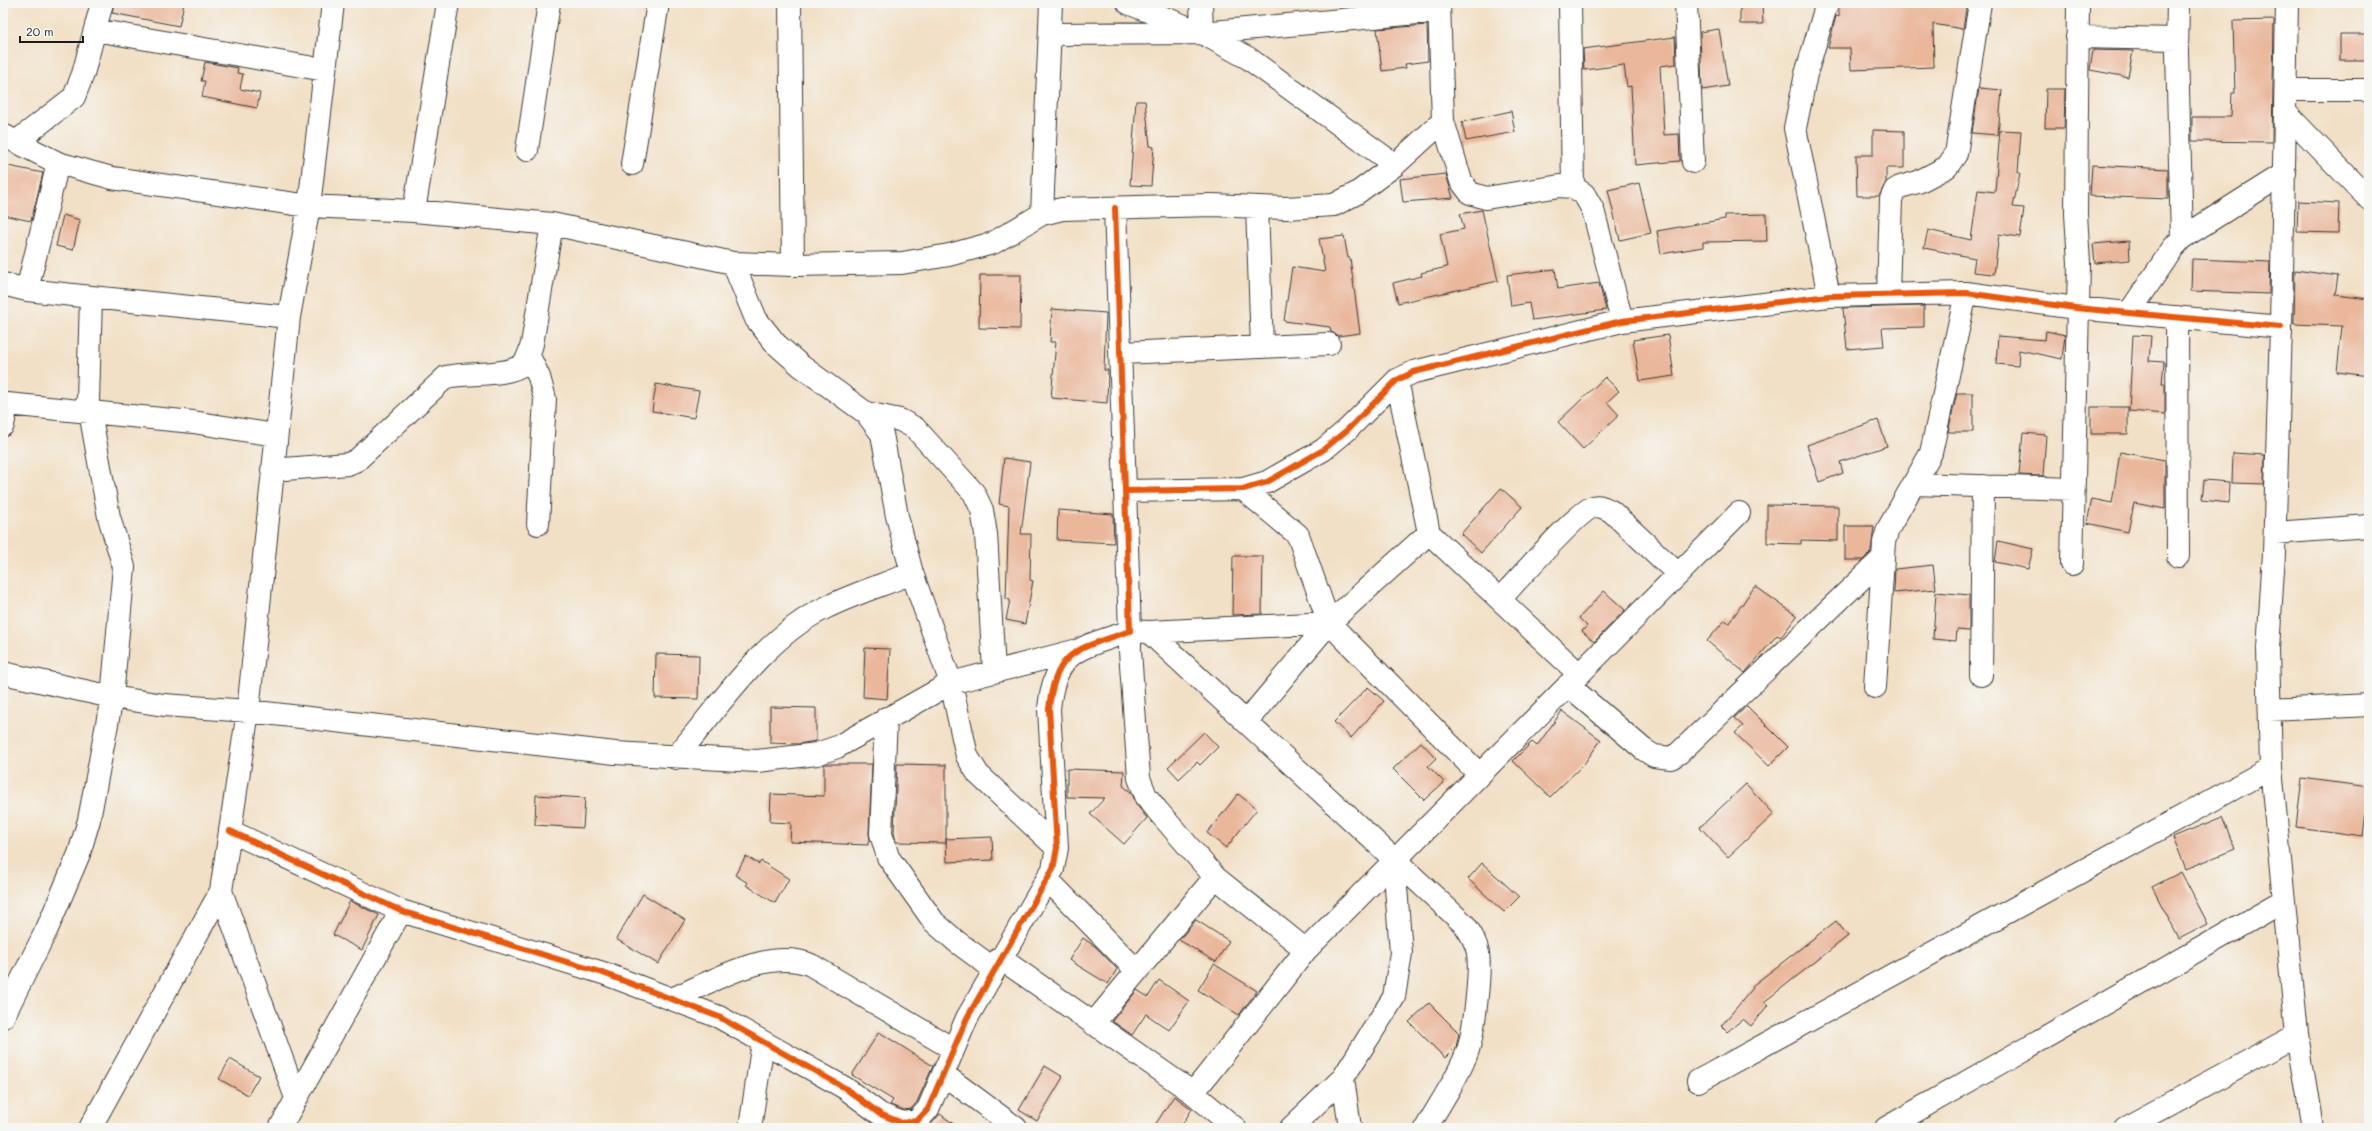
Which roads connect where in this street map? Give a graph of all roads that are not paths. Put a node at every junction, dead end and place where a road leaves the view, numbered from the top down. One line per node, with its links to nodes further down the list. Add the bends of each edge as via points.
1 (102, 3): 18 (street)
2 (333, 3): 23 (street)
3 (448, 3): 40 (street)
4 (549, 3): 29 (street)
5 (658, 3): 32 (street)
6 (790, 3): 45 (street)
7 (1051, 3): 20 (street)
8 (1128, 3): 19 (street)
9 (1201, 3): 19 (street)
10 (1570, 3): 35 (street)
11 (1686, 3): 30 (street)
12 (1827, 3): 50 (street, via 1806,74 1795,128)
13 (1980, 3): 49 (street, via 1956,154 1947,168 1918,182 1900,187 1895,190 1891,199)
14 (2078, 3): 21 (street)
15 (2178, 3): 22 (street)
16 (2287, 3): 24 (street)
17 (1439, 7): 19 (street); 27 (street)
18 (95, 30): 23 (street); 28 (street, via 74,97)
19 (1202, 33): 20 (street); 33 (street, via 1248,58)
20 (1050, 34): 41 (street)
21 (2077, 37): 22 (street); 52 (street, via 2076,214 2079,264)
22 (2177, 39): 43 (street)
23 (325, 70): 37 (street)
24 (2286, 90): 25 (street); 26 (street)
25 (2369, 90)
26 (2286, 113): 34 (street); 36 (street)
27 (1443, 121): 33 (street); 35 (street, via 1460,181 1470,193 1486,198 1560,186)
28 (10, 139): 31 (street)
29 (527, 150)
30 (1692, 162)
31 (58, 163): 37 (street, via 112,178); 47 (street)
32 (632, 164)
33 (1395, 165): 38 (street, via 1357,193 1334,206)
34 (2285, 173): 43 (street); 57 (street)
35 (1573, 187): 56 (street, via 1584,194 1593,210)
36 (2369, 199)
37 (309, 206): 40 (street); 54 (street)
38 (1257, 207): 39 (street, via 1212,205); 59 (street)
39 (1115, 208): 41 (street, via 1062,209); 60 (street)
40 (414, 211): 42 (street)
41 (1042, 214): 45 (street, via 993,243 949,255 902,263)
42 (552, 224): 44 (street); 61 (street)
43 (2182, 238): 53 (street)
44 (733, 263): 45 (street); 65 (street, via 756,319 776,344 801,366)
45 (792, 265)
46 (3, 284): 47 (street)
47 (28, 290): 51 (street)
48 (1966, 293): 49 (street); 52 (street); 68 (street, via 1931,453)
49 (1888, 294): 50 (street)
50 (1829, 296): 56 (street)
51 (91, 298): 54 (street); 63 (street)
52 (2076, 308): 53 (street); 71 (street)
53 (2129, 313): 55 (street)
54 (289, 317): 66 (street)
55 (2177, 318): 57 (street); 78 (street)
56 (1622, 321): 62 (street, via 1414,372)
57 (2282, 327): 77 (street)
58 (1329, 344): 59 (street)
59 (1262, 347): 60 (street)
60 (1121, 353): 72 (street)
61 (529, 356): 67 (street, via 523,364 512,370 446,377 357,460 348,464); 74 (street, via 539,377 545,399)
62 (1397, 380): 70 (street, via 1323,450 1267,482); 76 (street)
63 (90, 407): 64 (street); 66 (street); 93 (street, via 109,517 124,567)
64 (4, 411)
65 (866, 413): 81 (street, via 882,434 897,516); 87 (street, via 900,420 915,428 974,493 982,510 986,534)
66 (275, 435): 67 (street)
67 (272, 470): 96 (street)
68 (1914, 484): 69 (street); 79 (street, via 1888,529)
69 (1983, 486): 71 (street); 89 (street)
70 (1243, 489): 72 (street); 84 (street, via 1298,535)
71 (2073, 489): 80 (street)
72 (1125, 491): 85 (street)
73 (1739, 513): 82 (street)
74 (538, 524)
75 (2369, 526): 77 (street)
76 (1429, 533): 83 (street); 84 (street)
77 (2274, 543): 95 (street, via 2268,649)
78 (2178, 556)
79 (1883, 558): 90 (street, via 1671,758 1654,756 1643,749); 92 (street)
80 (2072, 564)
81 (912, 573): 91 (street); 99 (street, via 824,608 783,636 745,674)
82 (1678, 574): 83 (street, via 1610,511 1602,506 1592,507 1576,519); 90 (street)
83 (1500, 600): 90 (street)
84 (1329, 623): 85 (street); 98 (street); 101 (street)
85 (1140, 631): 86 (street); 98 (street); 105 (street, via 1130,651 1139,778 1146,796)
86 (1074, 651): 87 (street); 103 (street, via 1057,671 1051,689 1049,709)
87 (994, 671): 91 (street)
88 (3, 673): 93 (street)
89 (1982, 675)
90 (1574, 680): 101 (street)
91 (951, 683): 97 (street); 103 (street, via 967,756 973,767)
92 (1875, 687)
93 (112, 698): 96 (street, via 164,705); 114 (street, via 89,820 79,854 48,929)
94 (2369, 705): 95 (street)
95 (2270, 710): 100 (street)
96 (248, 711): 99 (street); 102 (street)
97 (886, 718): 99 (street, via 837,747 817,754 757,761); 111 (street, via 881,834 888,857 934,922 958,942)
98 (1246, 722): 104 (street)
99 (675, 758)
100 (2271, 768): 108 (street); 121 (street)
101 (1479, 774): 104 (street)
102 (230, 831): 107 (street); 109 (street)
103 (1057, 848): 106 (street)
104 (1394, 860): 110 (street); 120 (street, via 1401,953 1394,997); 133 (street, via 1466,925 1474,939 1478,954 1468,1050)
105 (1216, 877): 110 (street); 112 (street)
106 (1048, 880): 111 (street); 112 (street)
107 (221, 891): 123 (street); 127 (street)
108 (2284, 901): 116 (street); 134 (street)
109 (401, 911): 113 (street, via 603,973); 123 (street)
110 (1306, 950): 122 (street)
111 (997, 964): 115 (street); 118 (street)
112 (1137, 971): 115 (street)
113 (672, 999): 117 (street, via 719,1018); 118 (street, via 739,970 783,959 799,960)
114 (3, 1017)
115 (1093, 1024): 122 (street)
116 (2297, 1035): 135 (street); 136 (street)
117 (763, 1042): 124 (street, via 845,1088); 128 (street)
118 (953, 1049): 119 (street)
119 (943, 1074): 125 (street, via 928,1109 917,1121); 129 (street)
120 (1343, 1078): 131 (street); 132 (street)
121 (1698, 1081)
122 (1193, 1093): 130 (street)
123 (296, 1098): 126 (street)
124 (875, 1121): 125 (street)
125 (902, 1126)
126 (283, 1127)
127 (90, 1128)
128 (750, 1128)
129 (1016, 1128)
130 (1235, 1128)
131 (1291, 1128)
132 (1350, 1128)
133 (1426, 1128)
134 (1886, 1128)
135 (2125, 1128)
136 (2312, 1128)

